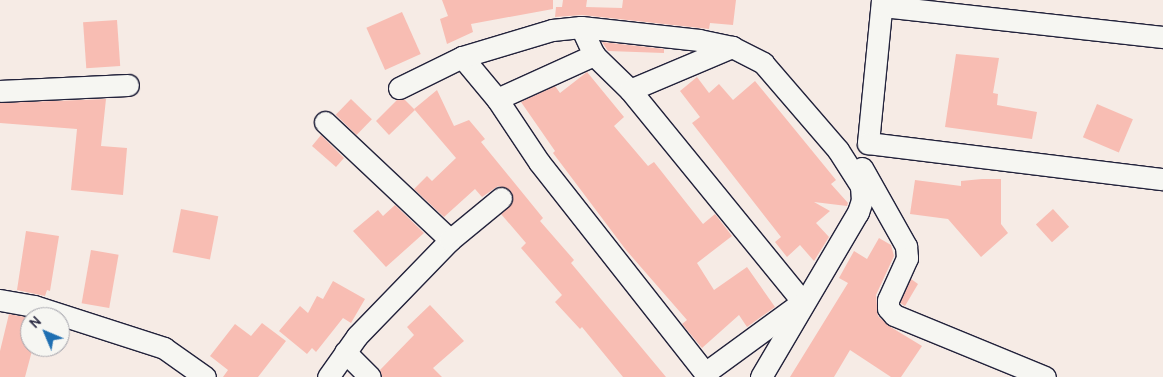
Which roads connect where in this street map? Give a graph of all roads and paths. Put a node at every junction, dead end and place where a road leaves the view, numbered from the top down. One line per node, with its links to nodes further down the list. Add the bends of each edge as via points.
1 (882, 3): 3 (street); 14 (street, via 868,143)
2 (581, 27): 4 (street); 5 (street); 6 (street, via 552,30)
3 (1163, 37)
4 (732, 46): 9 (street); 13 (street, via 763,63)
5 (594, 56): 9 (street); 11 (street)
6 (462, 58): 8 (street); 11 (street)
7 (128, 85): 10 (street)
8 (399, 88)
9 (630, 90): 18 (street)
10 (0, 92)
11 (496, 99): 20 (street, via 539,162)
12 (325, 122): 16 (street)
13 (838, 150): 18 (street, via 861,186 862,200 858,212); 25 (street, via 860,165 906,246 907,258 888,300 888,308 894,315)
14 (1163, 179)
15 (501, 198): 16 (street)
16 (450, 240): 19 (street)
17 (0, 300): 21 (street, via 34,306 164,348)
18 (803, 302): 20 (street); 24 (street)
19 (345, 352): 22 (street); 23 (street)
20 (706, 375)
21 (204, 377)
22 (328, 377)
23 (370, 377)
24 (761, 377)
25 (1045, 377)

